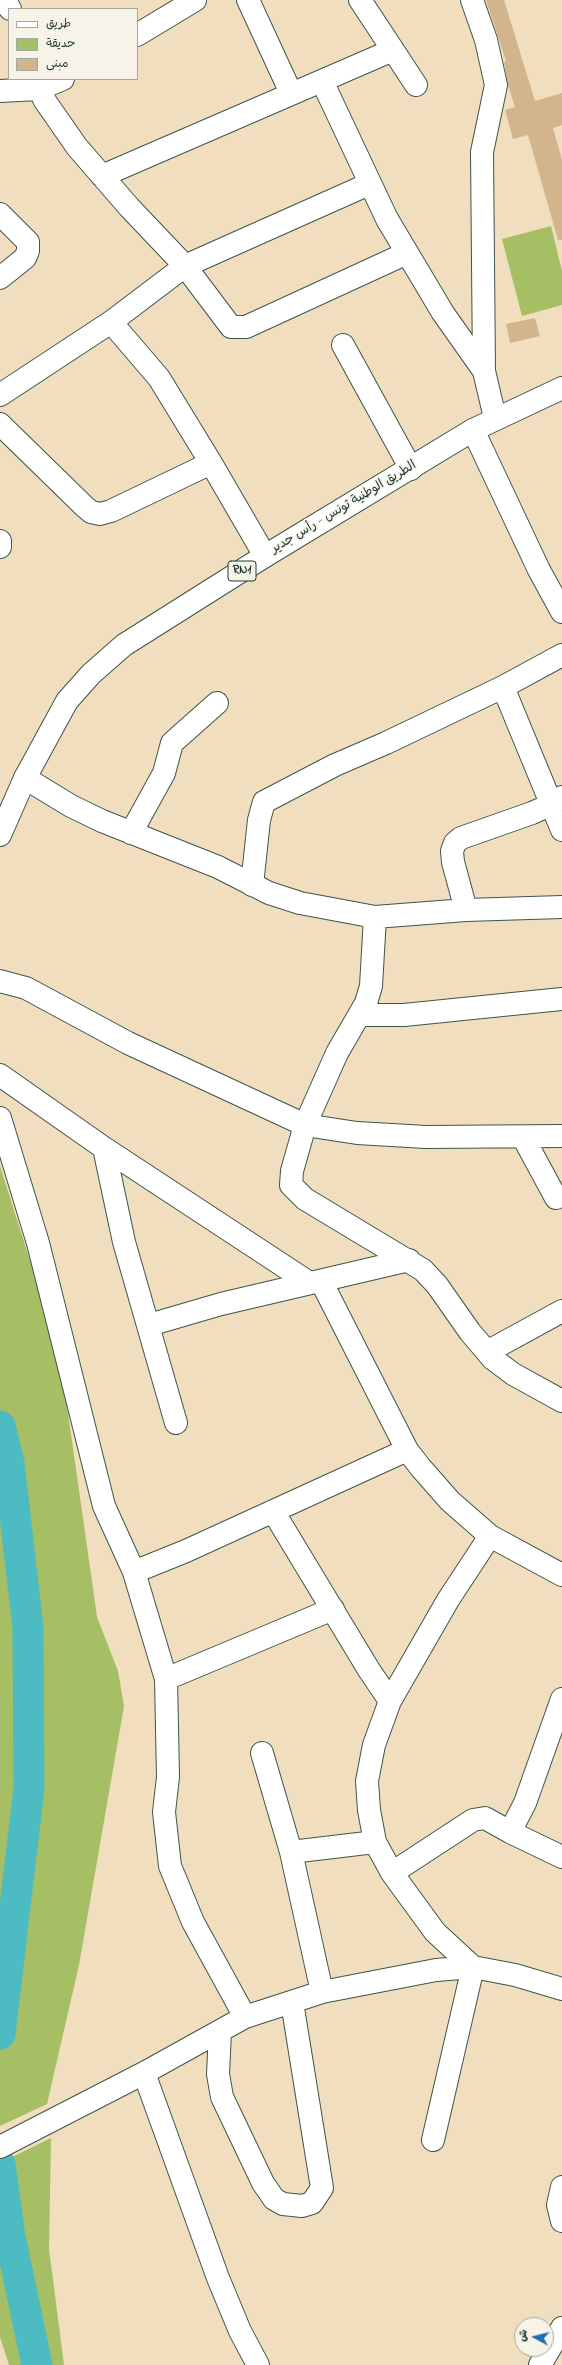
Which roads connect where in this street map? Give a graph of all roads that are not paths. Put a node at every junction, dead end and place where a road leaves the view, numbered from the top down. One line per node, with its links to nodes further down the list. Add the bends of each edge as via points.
1 (195, 0): 5 (street)
2 (248, 0): 12 (street)
3 (360, 0): 6 (street)
4 (472, 0): 21 (street, via 486,40 496,85 482,152)
5 (138, 34)
6 (393, 50): 8 (street); 10 (street)
7 (58, 80): 9 (street)
8 (322, 81): 12 (street); 14 (street)
9 (39, 84): 11 (street); 13 (street, via 45,101 77,147)
10 (416, 85)
11 (0, 91)
12 (291, 93): 13 (street)
13 (102, 176): 17 (street)
14 (369, 184): 16 (street); 17 (street)
15 (0, 214): 18 (street, via 28,242 25,258)
16 (407, 253): 17 (street, via 237,329 226,321); 21 (street, via 443,313)
17 (185, 266): 19 (street)
18 (0, 278)
19 (111, 322): 23 (street); 27 (street, via 159,378)
20 (343, 345): 28 (street)
21 (484, 371): 24 (street)
22 (562, 388): 24 (street, الطريق الوطنية تونس - رأس جدير / RN1)
23 (0, 395)
24 (495, 418): 26 (street, الطريق الوطنية تونس - رأس جدير / RN1)
25 (0, 424): 27 (street, via 84,506 100,514)
26 (473, 430): 28 (street, الطريق الوطنية تونس - رأس جدير / RN1); 32 (street, via 539,570)
27 (212, 463): 31 (street)
28 (411, 469): 31 (street, الطريق الوطنية تونس - رأس جدير / RN1)
29 (0, 541): 30 (street)
30 (0, 547)
31 (265, 556): 36 (street, الطريق الوطنية تونس - رأس جدير / RN1, via 124,645 91,674 67,701)
32 (562, 612)
33 (562, 655): 34 (street)
34 (503, 687): 37 (street); 41 (street, via 335,765 264,802 259,820)
35 (217, 703): 39 (street, via 172,743 164,773)
36 (25, 778): 39 (street, via 71,806); 40 (street, الطريق الوطنية تونس - رأس جدير / RN1)
37 (556, 801): 38 (street); 43 (street, via 461,838 455,843 452,851 453,862)
38 (562, 830)
39 (131, 833): 41 (street, via 218,867)
40 (0, 835)
41 (252, 885): 44 (street, via 300,902)
42 (562, 907): 43 (street)
43 (466, 910): 44 (street)
44 (375, 917): 47 (street, via 371,986)
45 (0, 981): 50 (street, via 26,988 135,1046)
46 (562, 999): 47 (street, via 404,1014)
47 (360, 1015): 50 (street, via 337,1053)
48 (0, 1075): 53 (street)
49 (0, 1118): 65 (street, via 38,1243 104,1506)
50 (305, 1125): 52 (street, via 357,1133 426,1137); 55 (street, via 292,1171 291,1186 338,1220)
51 (562, 1136): 52 (street)
52 (523, 1137): 54 (street)
53 (104, 1148): 56 (street); 58 (street, via 117,1215)
54 (556, 1198)
55 (409, 1260): 56 (street); 59 (street, via 437,1285)
56 (314, 1282): 58 (street); 62 (street)
57 (562, 1311): 59 (street)
58 (149, 1325): 61 (street)
59 (487, 1352): 60 (street, via 513,1374)
60 (562, 1401)
61 (176, 1423)
62 (407, 1450): 63 (street); 64 (street, via 450,1501)
63 (273, 1511): 65 (street); 67 (street)
64 (490, 1536): 66 (street); 70 (street, via 448,1600)
65 (134, 1572): 68 (street)
66 (562, 1575)
67 (333, 1609): 68 (street); 70 (street)
68 (166, 1679): 81 (street, via 168,1777 164,1812 170,1866 193,1922)
69 (562, 1699): 72 (street, via 524,1803)
70 (390, 1701): 73 (street, via 374,1746 367,1781)
71 (262, 1753): 74 (street)
72 (510, 1832): 75 (street); 76 (street, via 485,1818 473,1820)
73 (375, 1842): 74 (street); 76 (street)
74 (291, 1852): 79 (street)
75 (562, 1857)
76 (392, 1873): 77 (street, via 435,1932)
77 (473, 1967): 78 (street, via 515,1975); 79 (street, via 436,1970); 84 (street)
78 (562, 1990)
79 (322, 1992): 80 (street)
80 (292, 2002): 81 (street); 82 (street, via 322,2188 312,2203 302,2206 283,2204 274,2199 263,2183 222,2097 218,2074)
81 (245, 2017): 82 (street)
82 (220, 2032): 83 (street)
83 (144, 2073): 85 (street); 89 (street, via 218,2278 240,2331)
84 (433, 2140)
85 (0, 2147)
86 (562, 2187): 87 (street, via 558,2205)
87 (562, 2221)
88 (559, 2339): 90 (street)
89 (258, 2365)
90 (540, 2365)

